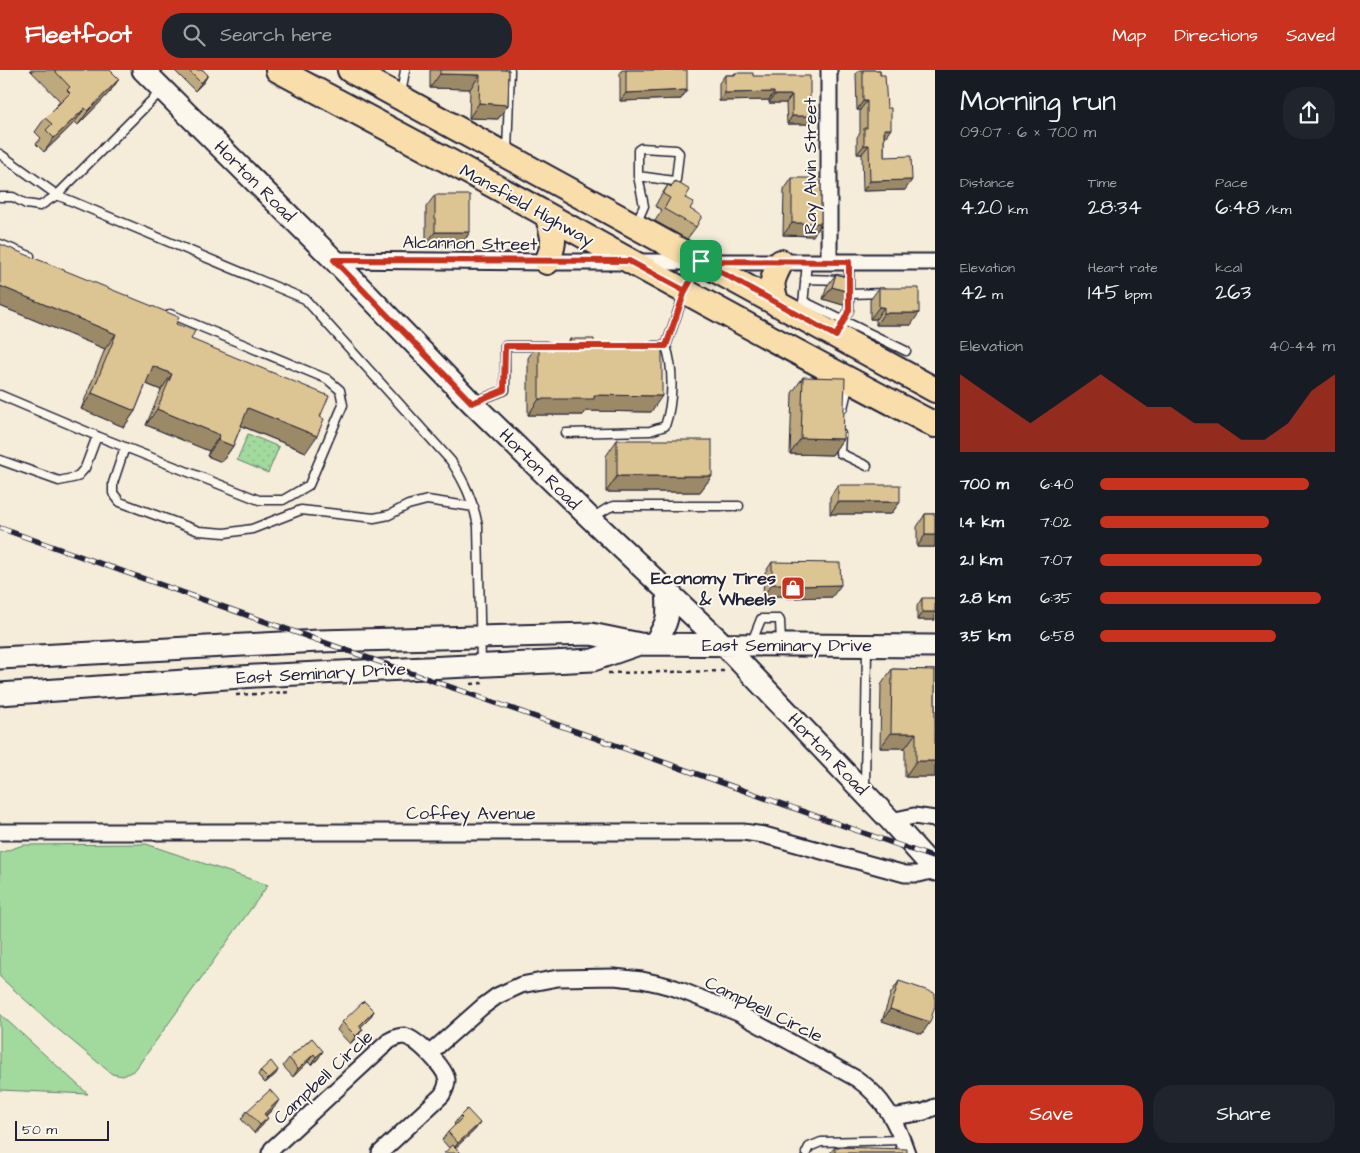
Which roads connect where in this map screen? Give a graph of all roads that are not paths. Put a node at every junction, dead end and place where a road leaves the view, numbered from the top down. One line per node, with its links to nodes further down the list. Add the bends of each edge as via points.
1 (143, 70): 7 (main road, Horton Road)
2 (278, 70): 14 (main road, Mansfield Highway)
3 (350, 70): 8 (main road, Mansfield Highway)
4 (405, 70): 8 (lane)
5 (510, 70): 10 (lane)
6 (829, 70): 24 (street, Ray Alvin Street)
7 (163, 90): 12 (lane); 18 (main road, Horton Road)
8 (401, 97): 10 (main road, Mansfield Highway)
9 (0, 154): 12 (lane)
10 (506, 155): 15 (main road, Mansfield Highway)
11 (638, 176): 11 (lane, via 638,150 641,148 676,150 679,153 676,180); 15 (lane, via 644,206)
12 (57, 195): 13 (lane, via 40,206 26,204 13,197); 51 (lane, via 305,299 451,461)
13 (0, 197)
14 (547, 215): 19 (main road, Mansfield Highway); 21 (main road, via 553,233 553,247)
15 (635, 226): 20 (main road, Mansfield Highway)
16 (0, 244): 17 (lane)
17 (39, 260)
18 (334, 260): 21 (street, Alcannon Street); 43 (main road, Horton Road)
19 (629, 261): 20 (street, Alcannon Street); 21 (street, Alcannon Street); 29 (main road, Mansfield Highway)
20 (701, 261): 22 (street, Alcannon Street); 29 (lane); 32 (main road, Mansfield Highway)
21 (547, 262)
22 (780, 262): 23 (street, Alcannon Street); 32 (main road, via 771,287)
23 (807, 262): 24 (street, Alcannon Street); 27 (lane)
24 (829, 262): 25 (street, Alcannon Street)
25 (849, 262): 26 (street, Alcannon Street); 28 (lane)
26 (935, 262)
27 (805, 279): 28 (lane); 33 (lane)
28 (849, 281): 31 (lane)
29 (685, 291): 38 (lane); 40 (main road, Mansfield Highway)
30 (891, 293): 31 (lane)
31 (849, 294): 35 (lane, via 849,310)
32 (777, 304): 33 (main road, Mansfield Highway)
33 (802, 309): 35 (main road, Mansfield Highway)
34 (165, 312): 47 (lane, via 327,379 340,390 343,405 309,485 283,500 259,500)
35 (839, 328): 39 (lane); 41 (main road, Mansfield Highway)
36 (554, 346): 43 (lane, via 505,346 504,390)
37 (648, 346): 38 (lane)
38 (666, 346): 45 (lane, via 671,368 670,412 665,426 650,431)
39 (906, 351)
40 (849, 381): 44 (main road, Mansfield Highway); 49 (lane, via 840,453)
41 (935, 390)
42 (0, 395): 46 (lane)
43 (472, 403): 52 (main road, Horton Road)
44 (935, 425)
45 (566, 433)
46 (97, 436): 47 (lane); 48 (lane, via 86,468 77,478 59,481)
47 (125, 447): 51 (lane, via 113,483 113,493 120,502 199,532 252,529 301,510 374,518 427,500)
48 (0, 460)
49 (868, 466)
50 (739, 506): 52 (lane, via 614,506)
51 (474, 507): 54 (lane, via 478,526)
52 (591, 519): 53 (main road, Horton Road)
53 (667, 590): 55 (main road, via 669,616 664,628); 56 (main road, Horton Road)
54 (480, 636): 55 (main road, East Seminary Drive, via 591,634); 59 (main road, East Seminary Drive); 61 (lane)
55 (647, 644): 56 (main road, East Seminary Drive); 61 (main road, East Seminary Drive, via 593,660)
56 (725, 646): 57 (main road, East Seminary Drive); 64 (main road, Horton Road)
57 (867, 646): 58 (main road, East Seminary Drive); 64 (lane)
58 (935, 646)
59 (136, 651): 60 (main road, East Seminary Drive); 62 (main road)
60 (0, 658)
61 (481, 666): 62 (main road, East Seminary Drive)
62 (139, 684): 63 (main road, East Seminary Drive)
63 (0, 694)
64 (865, 793): 66 (main road, Horton Road)
65 (935, 819): 66 (street, via 914,816)
66 (892, 821): 68 (main road, Horton Road)
67 (0, 832): 68 (street, Coffey Avenue, via 743,832 905,874)
68 (935, 870)
69 (430, 1053): 71 (street, Campbell Circle, via 482,1007 521,985 566,978 642,980 675,988 738,1013 871,1090); 73 (street, Campbell Circle, via 406,1036 389,1041); 74 (street, Campbell Circle, via 445,1075 446,1088)
70 (935, 1107): 71 (street)
71 (892, 1117): 72 (street, Campbell Circle)
72 (905, 1146): 75 (lane, via 821,1142 809,1147)
73 (270, 1153)
74 (380, 1153)
75 (806, 1153)

